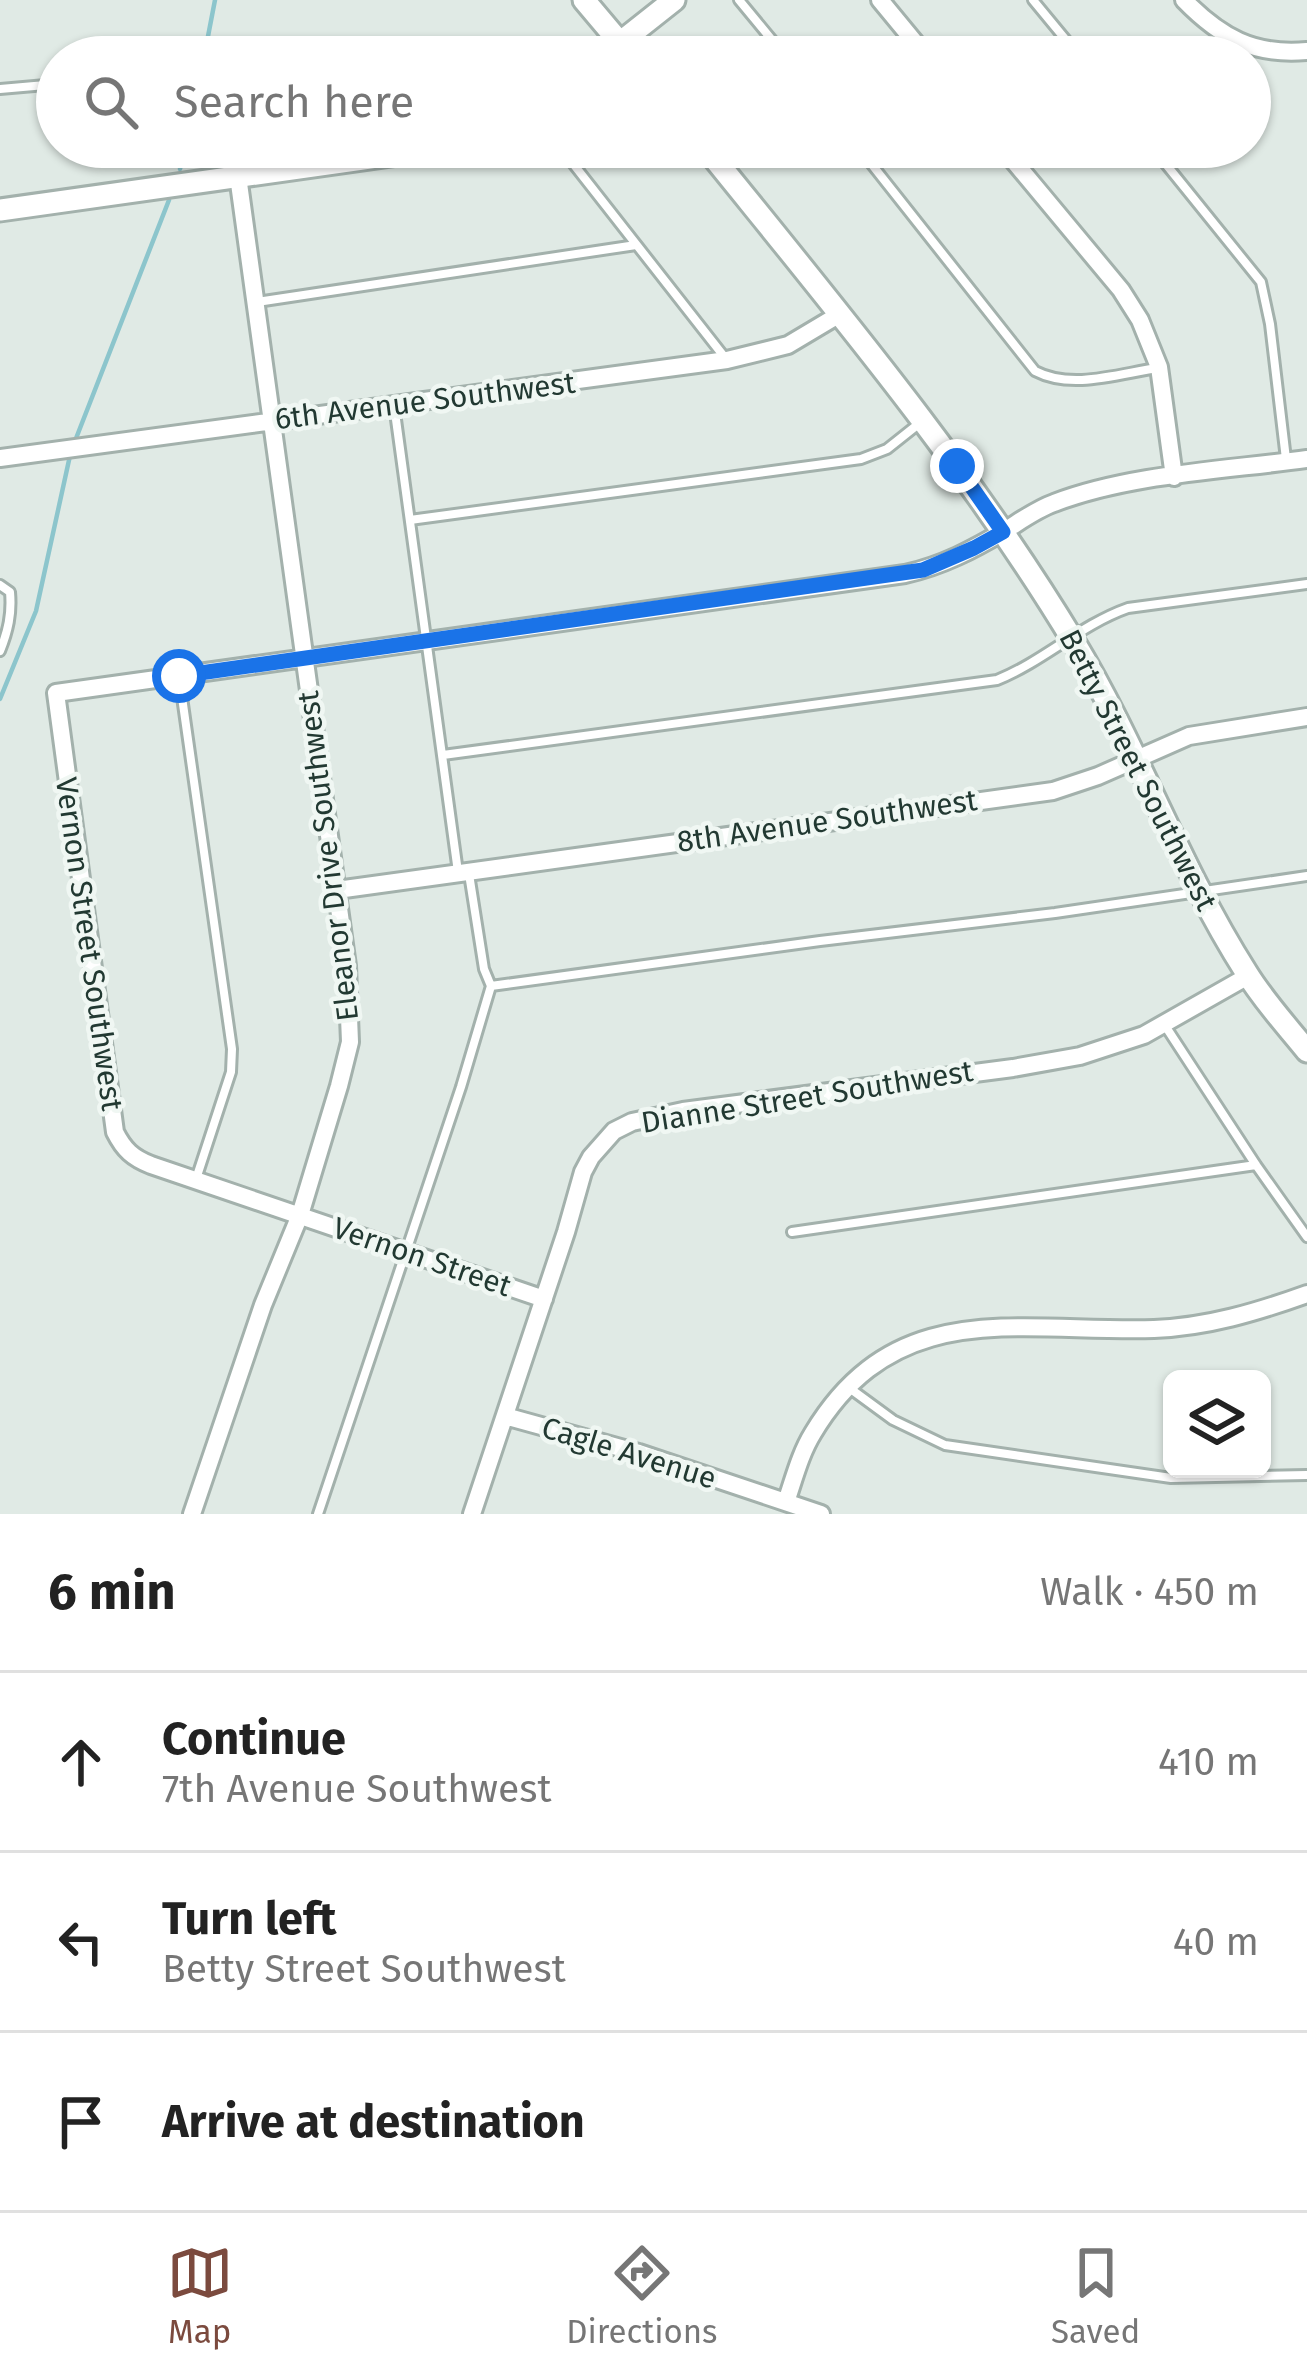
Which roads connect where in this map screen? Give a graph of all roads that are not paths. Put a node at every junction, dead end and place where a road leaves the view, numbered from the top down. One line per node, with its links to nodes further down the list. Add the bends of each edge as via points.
1 (584, 0): 7 (street)
2 (674, 0): 8 (street)
3 (739, 0): 9 (lane)
4 (880, 0): 10 (street)
5 (1034, 0): 11 (lane)
6 (1184, 0): 12 (street)
7 (608, 36)
8 (635, 36)
9 (769, 36)
10 (910, 36)
11 (1063, 36)
12 (1227, 36)
13 (1271, 49): 14 (street)
14 (1307, 51)
15 (36, 86): 16 (lane)
16 (0, 89)
17 (296, 168): 23 (street)
18 (576, 168): 25 (lane)
19 (722, 168): 27 (street, Betty Street Southwest)
20 (875, 168): 29 (lane, via 1035,370 1067,381)
21 (1019, 168): 29 (street, via 1131,304)
22 (1169, 168): 35 (lane, via 1261,282)
23 (238, 176): 24 (street); 26 (street, Eleanor Drive Southwest)
24 (0, 210)
25 (636, 245): 26 (lane); 28 (lane)
26 (255, 302): 32 (street, Eleanor Drive Southwest)
27 (840, 314): 28 (street, 6th Avenue Southwest, via 788,345); 31 (street, Betty Street Southwest)
28 (727, 360): 30 (street, 6th Avenue Southwest)
29 (1159, 368): 36 (street)
30 (394, 405): 32 (street, 6th Avenue Southwest); 37 (lane)
31 (923, 420): 37 (lane, via 861,459); 38 (street, Betty Street Southwest)
32 (271, 421): 33 (street, 6th Avenue Southwest); 44 (street, Eleanor Drive Southwest)
33 (0, 458)
34 (1307, 458): 35 (street)
35 (1286, 462): 36 (street)
36 (1174, 477): 38 (street, via 1083,492)
37 (410, 520): 42 (lane)
38 (1003, 532): 41 (street, Betty Street Southwest); 42 (street, via 905,574)
39 (1307, 584): 41 (lane, via 1128,608)
40 (0, 585): 43 (lane, via 11,604)
41 (1071, 636): 47 (lane, via 997,680); 48 (street, Betty Street Southwest)
42 (427, 642): 44 (street); 47 (lane)
43 (0, 651)
44 (304, 657): 45 (street); 51 (street, Eleanor Drive Southwest)
45 (179, 676): 58 (lane, via 232,1049 232,1072); 58 (street, Vernon Street Southwest, via 56,693 115,1132 136,1159)
46 (1307, 717): 48 (street, 8th Avenue Southwest, via 1189,736)
47 (443, 755): 49 (lane)
48 (1136, 759): 49 (street, 8th Avenue Southwest, via 1053,791); 52 (street, Betty Street Southwest)
49 (463, 872): 51 (street, 8th Avenue Southwest); 54 (lane)
50 (1307, 876): 52 (lane)
51 (337, 890): 59 (street, Eleanor Drive Southwest, via 350,1042)
52 (1200, 891): 53 (street, Betty Street Southwest); 54 (lane)
53 (1248, 976): 55 (street, Dianne Street Southwest); 56 (street, Betty Street Southwest)
54 (491, 986): 62 (lane)
55 (1164, 1024): 57 (lane); 64 (street, Dianne Street Southwest, via 1080,1056 632,1122 614,1131 583,1172)
56 (1307, 1051)
57 (1256, 1165): 60 (lane); 61 (lane)
58 (195, 1180): 59 (street, Vernon Street Southwest)
59 (300, 1215): 62 (street, Vernon Street); 69 (street, Eleanor Drive Southwest)
60 (792, 1232)
61 (1307, 1237)
62 (407, 1250): 64 (street, Vernon Street); 70 (lane)
63 (1307, 1294): 65 (street, via 1158,1329 941,1334 880,1360)
64 (544, 1299): 66 (street, Dianne Street Southwest)
65 (846, 1387): 67 (lane, via 945,1445 1171,1478); 68 (street, via 805,1448)
66 (505, 1415): 68 (street, Cagle Avenue); 71 (street, Dianne Street Southwest)
67 (1307, 1475)
68 (786, 1502): 72 (street, Cagle Avenue)
69 (192, 1514)
70 (318, 1514)
71 (472, 1514)
72 (821, 1514)

